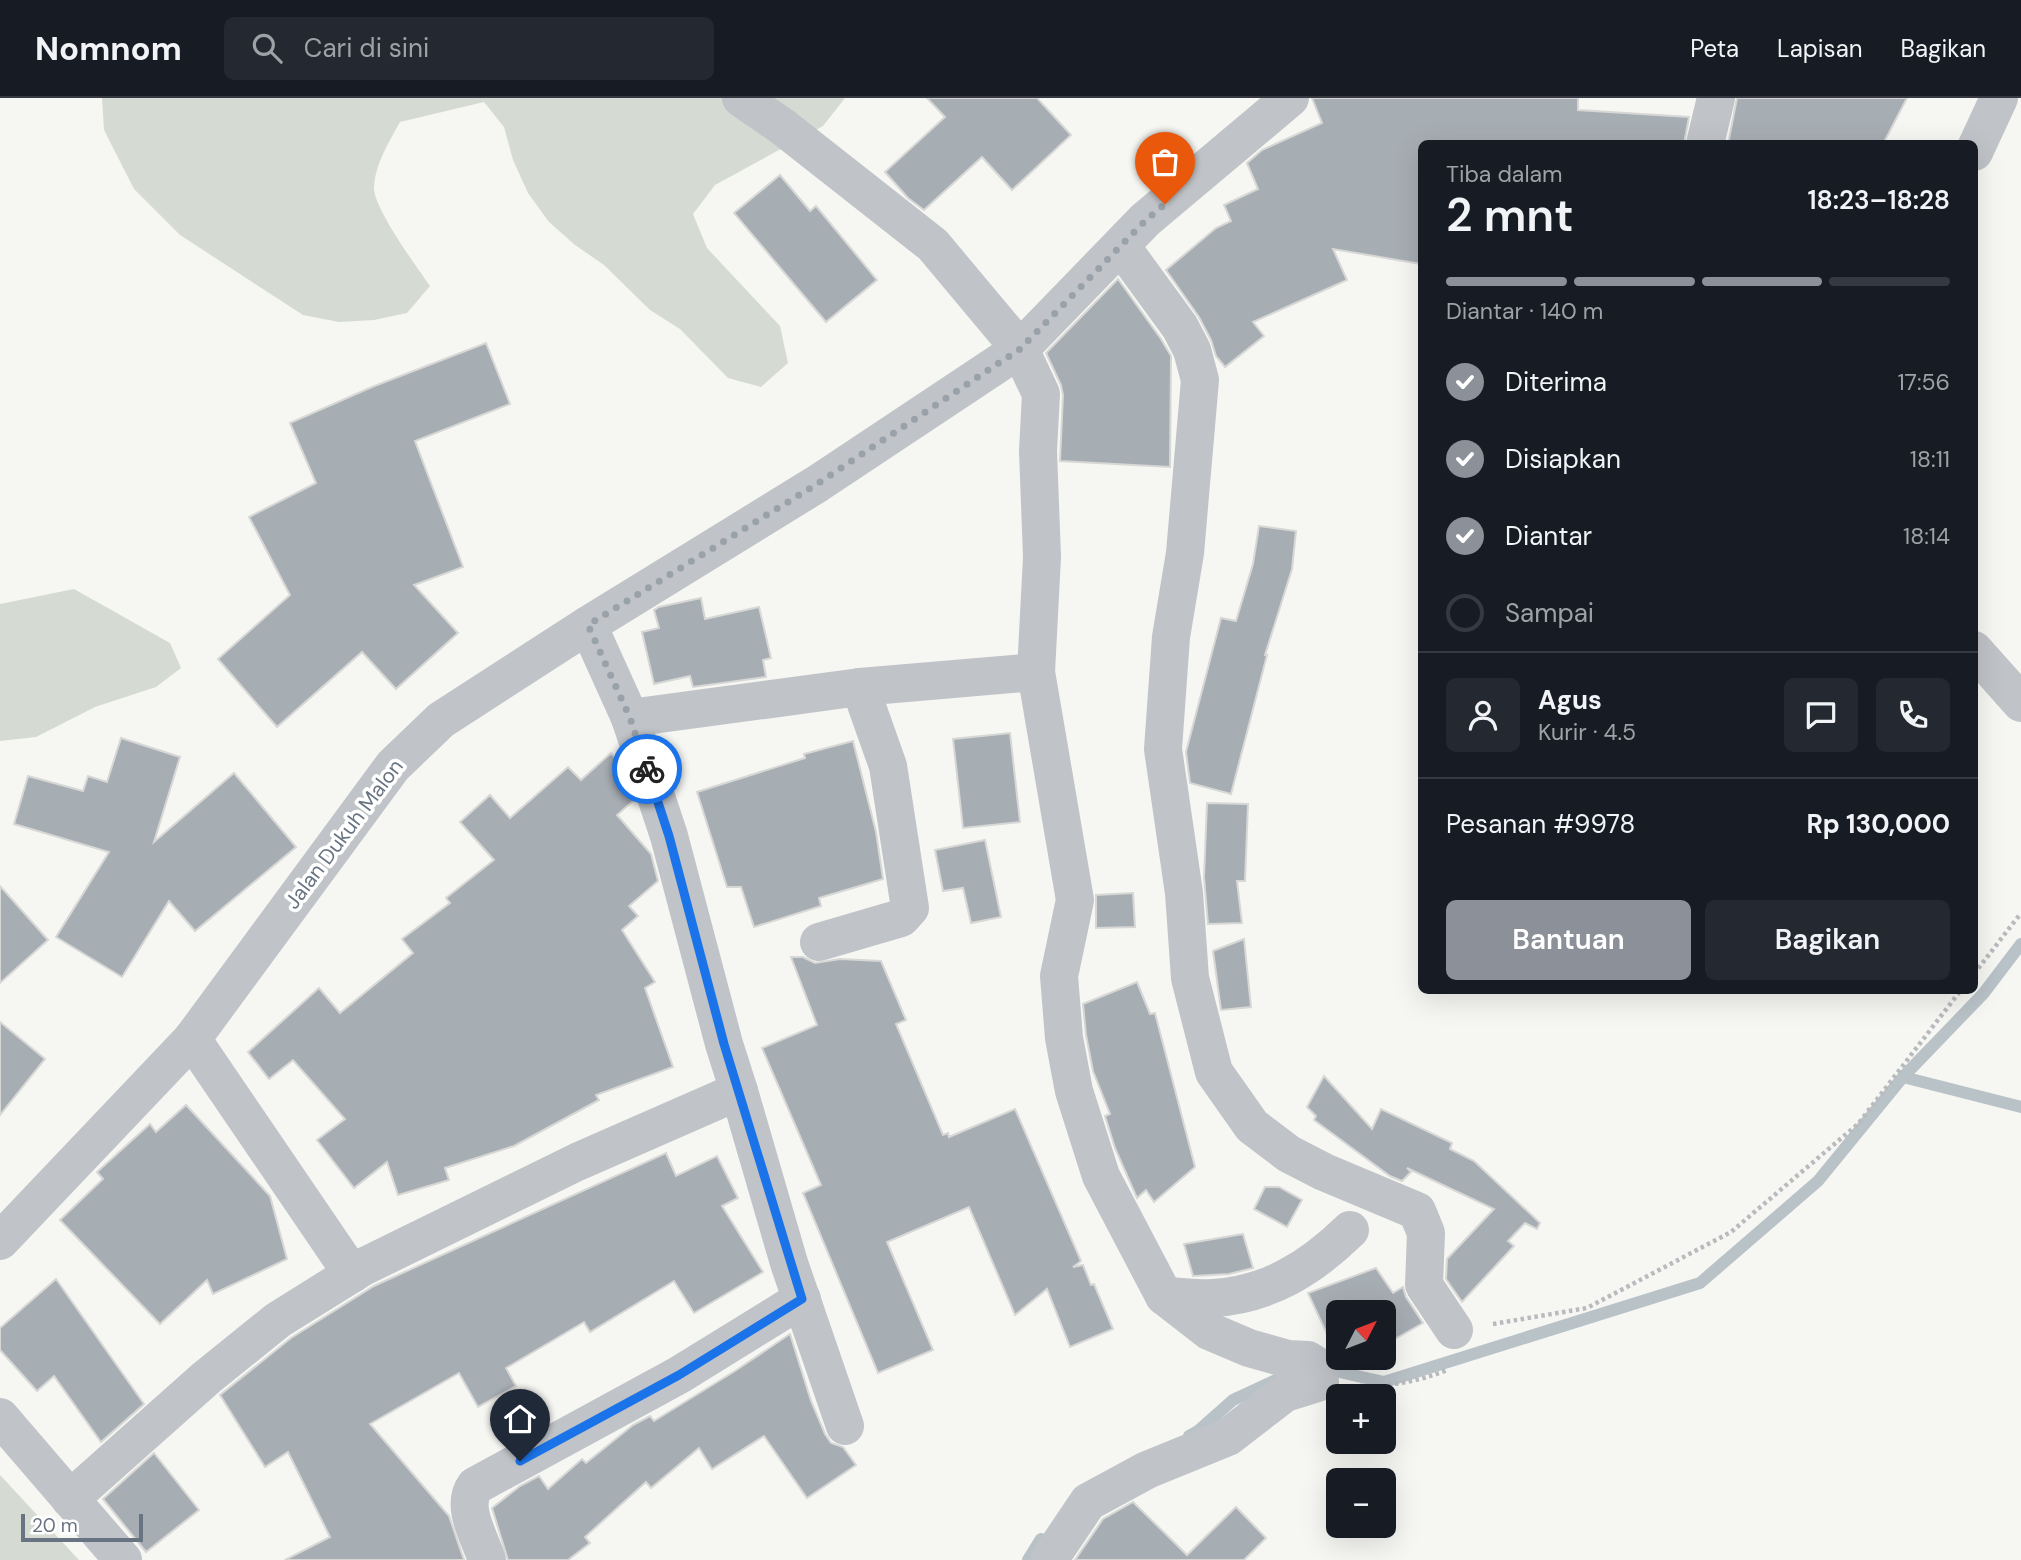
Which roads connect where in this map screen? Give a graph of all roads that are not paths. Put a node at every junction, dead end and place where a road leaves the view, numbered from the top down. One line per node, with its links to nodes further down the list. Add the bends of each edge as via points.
1 (741, 98): 8 (street, via 933,244)
2 (1290, 98): 7 (street, Jalan Dukuh Malon)
3 (1716, 98): 5 (street)
4 (1999, 98): 6 (street)
5 (1706, 140)
6 (1978, 143)
7 (1121, 246): 8 (street, Jalan Dukuh Malon); 23 (street, via 1180,327 1200,380 1163,749 1184,893 1190,978 1214,1072 1251,1126 1289,1154 1417,1211 1426,1233 1424,1285)
8 (1020, 349): 9 (street, Jalan Dukuh Malon, via 817,484); 11 (street, via 1041,394 1042,557)
9 (588, 625): 14 (street); 16 (street, Jalan Dukuh Malon, via 441,720 393,766)
10 (1978, 655): 13 (street)
11 (1036, 672): 12 (street); 21 (street, via 1075,900 1059,975 1072,1078 1101,1176)
12 (860, 687): 14 (street); 15 (street, via 888,766 910,908 901,918)
13 (2021, 704)
14 (630, 718): 17 (street, via 669,836)
15 (819, 942)
16 (192, 1039): 19 (street, Jalan Dukuh Malon); 20 (street)
17 (739, 1091): 20 (street, via 577,1162); 22 (street)
18 (1350, 1230): 21 (street, via 1289,1279 1224,1297)
19 (0, 1241)
20 (352, 1274): 26 (street, via 278,1320)
21 (1164, 1296): 29 (street, via 1209,1331 1249,1348 1308,1360 1319,1374 1285,1393 1228,1437 1088,1502)
22 (802, 1299): 25 (street); 28 (street, via 679,1375 475,1486 468,1504)
23 (1455, 1348)
24 (0, 1417): 26 (street)
25 (845, 1426)
26 (70, 1499): 27 (street)
27 (123, 1560)
28 (487, 1560)
29 (1049, 1560)

